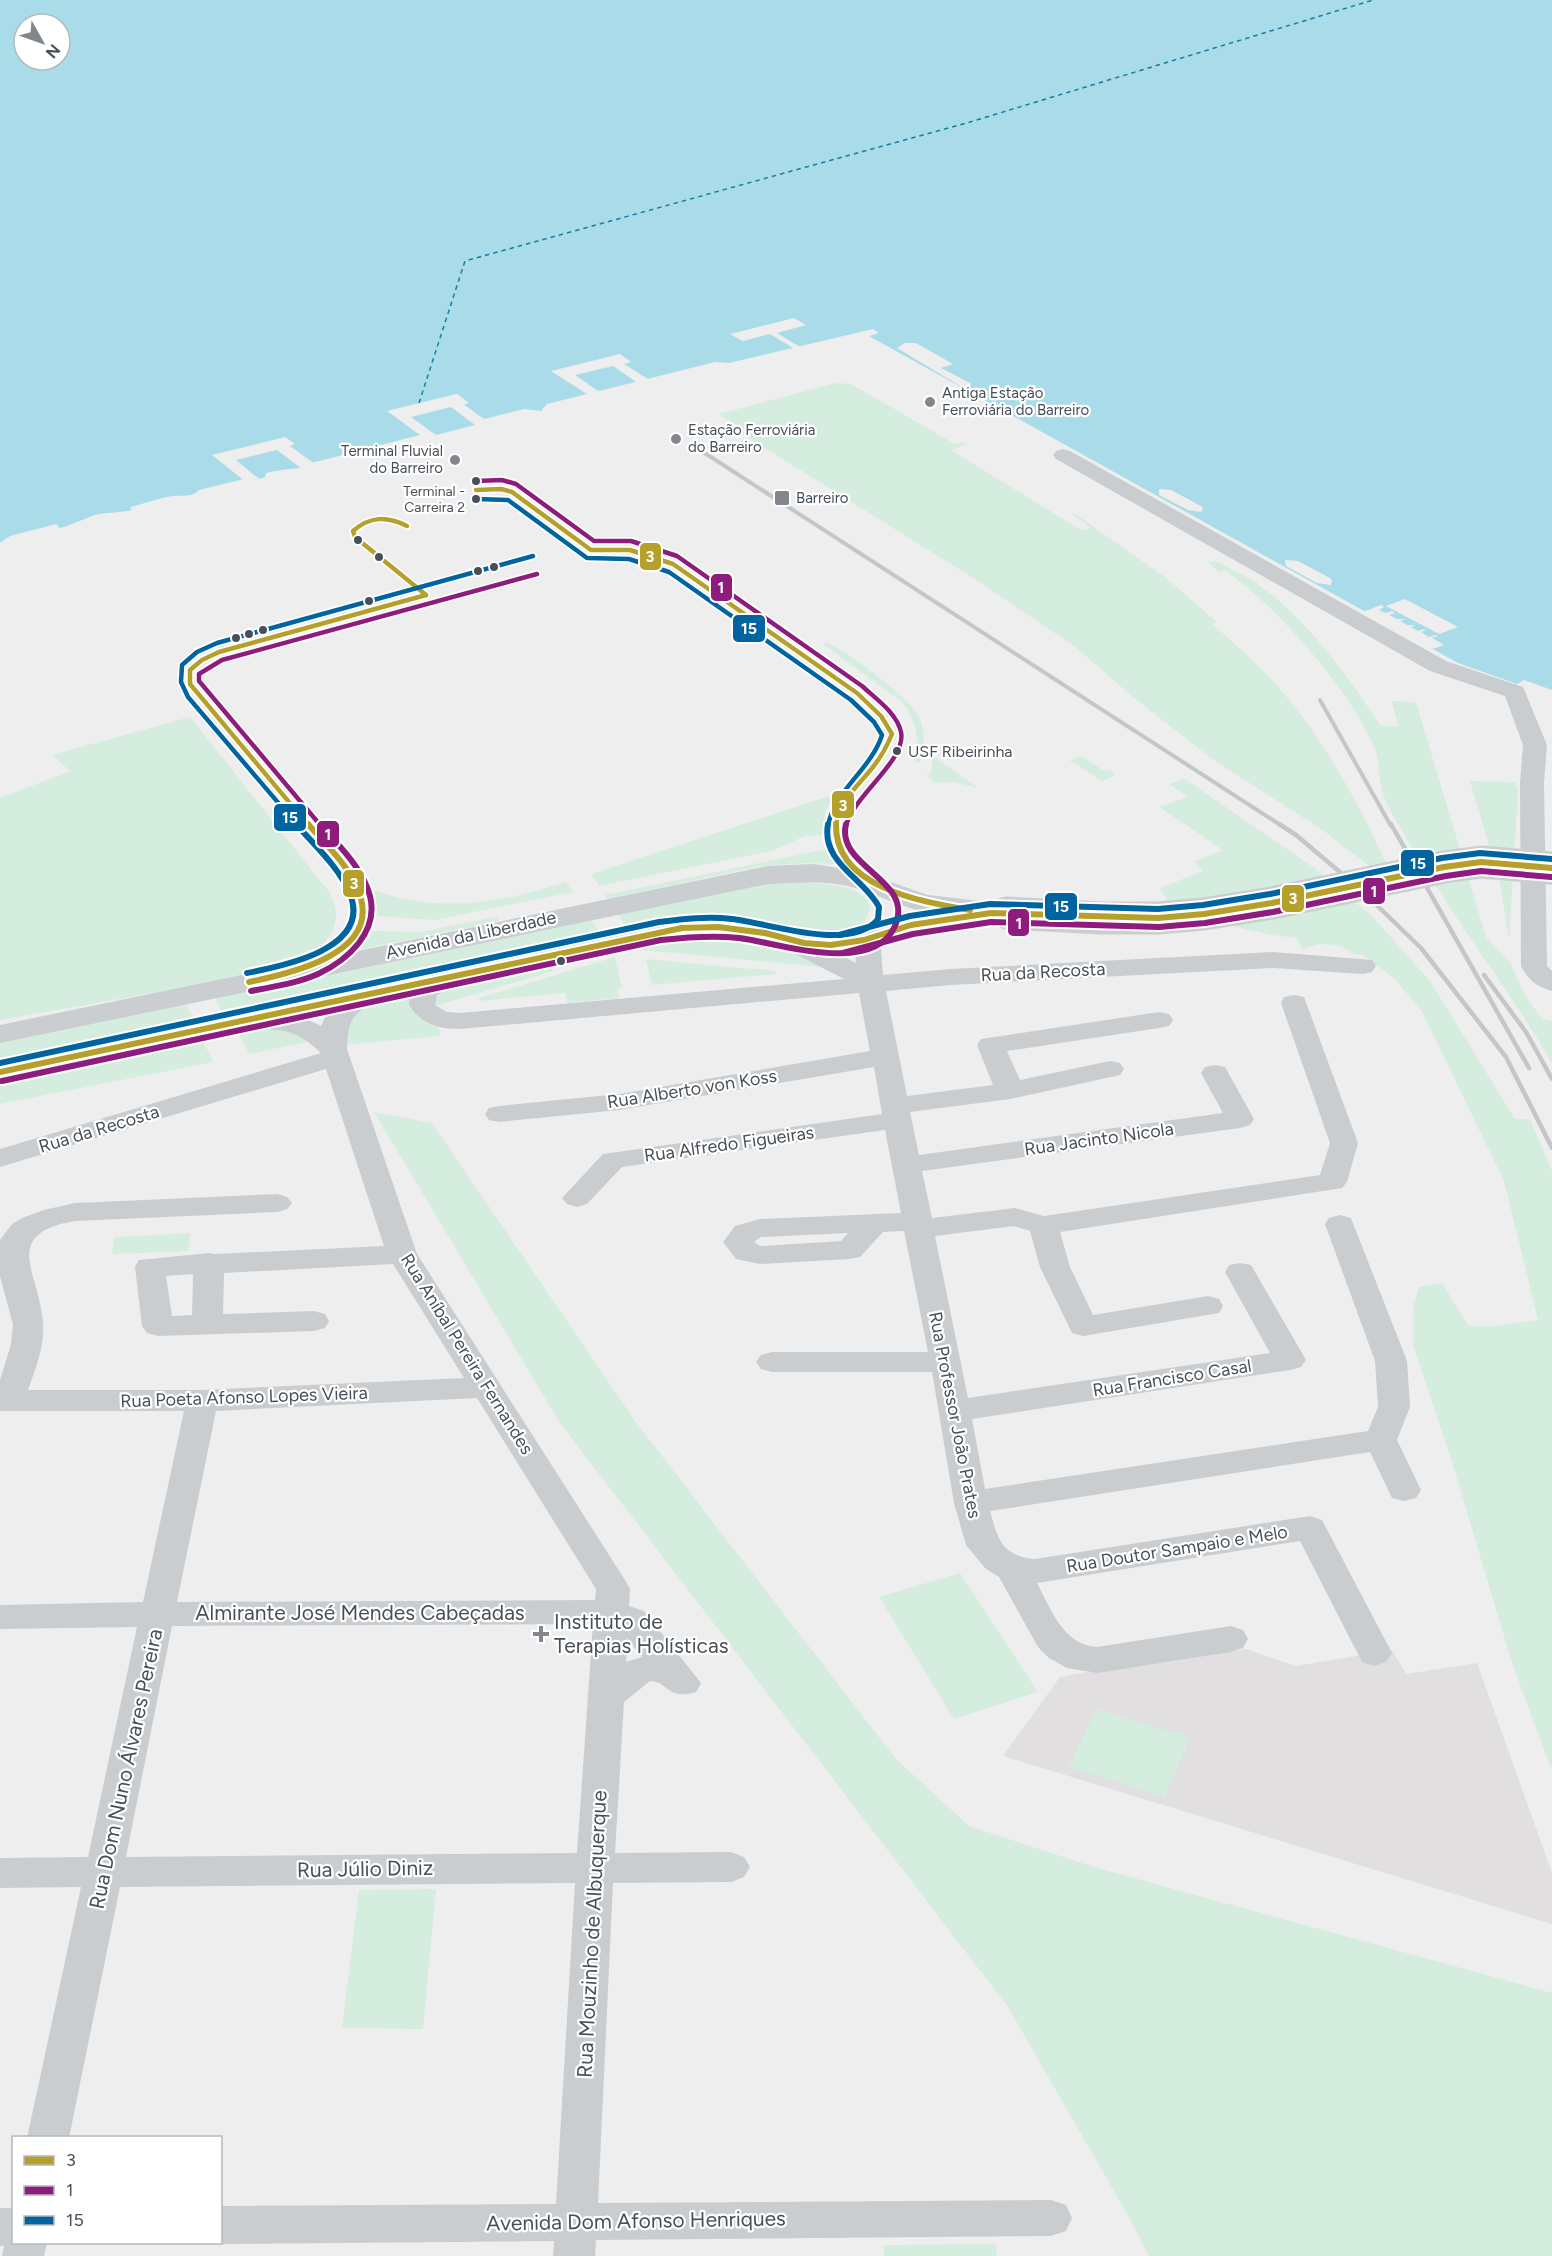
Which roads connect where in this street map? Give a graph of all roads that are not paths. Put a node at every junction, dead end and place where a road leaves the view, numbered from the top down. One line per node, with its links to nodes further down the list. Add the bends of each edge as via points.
1 (1063, 455): 2 (street, via 1438,666 1515,692)
2 (1535, 745): 3 (street); 11 (street, via 1534,966 1538,974)
3 (1552, 771)
4 (1552, 868): 6 (main road, Avenida da Liberdade, bridge, via 1472,863 1272,903 1158,918)
5 (872, 885): 6 (main road, Avenida da Liberdade, via 923,903); 7 (main road, via 891,905 886,926); 17 (main road, Avenida da Liberdade, via 849,877 813,873 732,880)
6 (999, 913): 7 (main road, Avenida da Liberdade, via 911,925)
7 (878, 934): 8 (main road, Avenida da Liberdade, via 831,945); 12 (street, Rua Professor João Prates, via 868,950)
8 (787, 939): 10 (main road, Avenida da Liberdade, via 741,929 682,928); 12 (street)
9 (1363, 966): 12 (street, Rua da Recosta, via 1273,960)
10 (457, 974): 12 (street, Rua da Recosta, via 428,988 422,996 422,1005 430,1014 460,1021); 13 (main road, Avenida da Liberdade)
11 (1552, 983)
12 (871, 984): 19 (street, Rua Professor João Prates)
13 (375, 991): 15 (main road, Avenida da Liberdade); 18 (street, via 338,1016 334,1024)
14 (1294, 1003): 33 (street, via 1344,1143 1332,1182)
15 (244, 1019): 18 (street, via 301,1025 318,1035); 21 (main road, Avenida da Liberdade)
16 (1159, 1020): 23 (street, via 991,1045)
17 (0, 1034)
18 (335, 1053): 26 (street, Rua da Recosta); 34 (street, Rua Aníbal Pereira Fernandes)
19 (885, 1057): 24 (street, Rua Professor João Prates); 25 (street, Rua Alberto von Koss, via 619,1102)
20 (1110, 1069): 23 (street, Rua Alfredo Figueiras)
21 (0, 1072)
22 (1215, 1073): 27 (street, Rua Jacinto Nicola, via 1240,1119)
23 (1010, 1091): 24 (street, Rua Alfredo Figueiras)
24 (896, 1113): 27 (street, Rua Professor João Prates); 28 (street, Rua Alfredo Figueiras, via 613,1160)
25 (499, 1114)
26 (0, 1158)
27 (906, 1165): 32 (street, Rua Professor João Prates)
28 (577, 1198)
29 (277, 1203): 43 (street, via 75,1212 57,1215 24,1230 10,1251 27,1314 27,1340)
30 (874, 1224): 32 (street)
31 (1340, 1224): 46 (street, via 1391,1361 1395,1407)
32 (917, 1225): 33 (street, via 1015,1217); 41 (street, Rua Professor João Prates)
33 (1043, 1225): 37 (street, via 1055,1268 1083,1326)
34 (402, 1254): 35 (street); 42 (street, Rua Aníbal Pereira Fernandes)
35 (208, 1262): 39 (street); 39 (street, via 150,1267 159,1326)
36 (1240, 1272): 45 (street, Rua Francisco Casal, via 1290,1360)
37 (1208, 1306)
38 (314, 1321): 39 (street)
39 (207, 1324)
40 (772, 1362): 41 (street)
41 (945, 1362): 45 (street, Rua Professor João Prates)
42 (488, 1387): 44 (street, Rua Poeta Afonso Lopes Vieira); 50 (street, Rua Aníbal Pereira Fernandes, via 613,1588)
43 (4, 1400): 44 (street, Rua Poeta Afonso Lopes Vieira)
44 (202, 1401): 51 (street, Rua Dom Nuno Álvares Pereira)
45 (955, 1410): 48 (street, Rua Professor João Prates)
46 (1381, 1440): 47 (street); 48 (street)
47 (1404, 1490)
48 (970, 1503): 49 (street, Rua Professor João Prates, via 983,1545)
49 (1012, 1569): 53 (street, Rua Professor João Prates, via 1050,1638 1060,1649 1079,1659 1097,1660); 54 (street, Rua Doutor Sampaio e Melo, via 1035,1571 1310,1528)
50 (611, 1612): 51 (street, Almirante José Mendes Cabeçadas); 55 (street, Rua Mouzinho de Albuquerque); 55 (street, via 632,1620 683,1683 661,1669 640,1671 621,1681)
51 (158, 1614): 52 (street, Almirante José Mendes Cabeçadas); 58 (street, Rua Dom Nuno Álvares Pereira)
52 (0, 1617)
53 (1231, 1638)
54 (1374, 1653)
55 (606, 1698): 56 (street, Rua Mouzinho de Albuquerque)
56 (595, 1866): 57 (street, Rua Júlio Diniz); 58 (street, Rua Júlio Diniz); 63 (street, Rua Mouzinho de Albuquerque)
57 (731, 1867)
58 (105, 1872): 59 (street, Rua Júlio Diniz); 60 (street, Rua Dom Nuno Álvares Pereira)
59 (0, 1874)
60 (48, 2136)
61 (1051, 2218): 63 (street, Avenida Dom Afonso Henriques)
62 (222, 2225): 63 (street, Avenida Dom Afonso Henriques)
63 (575, 2239)

